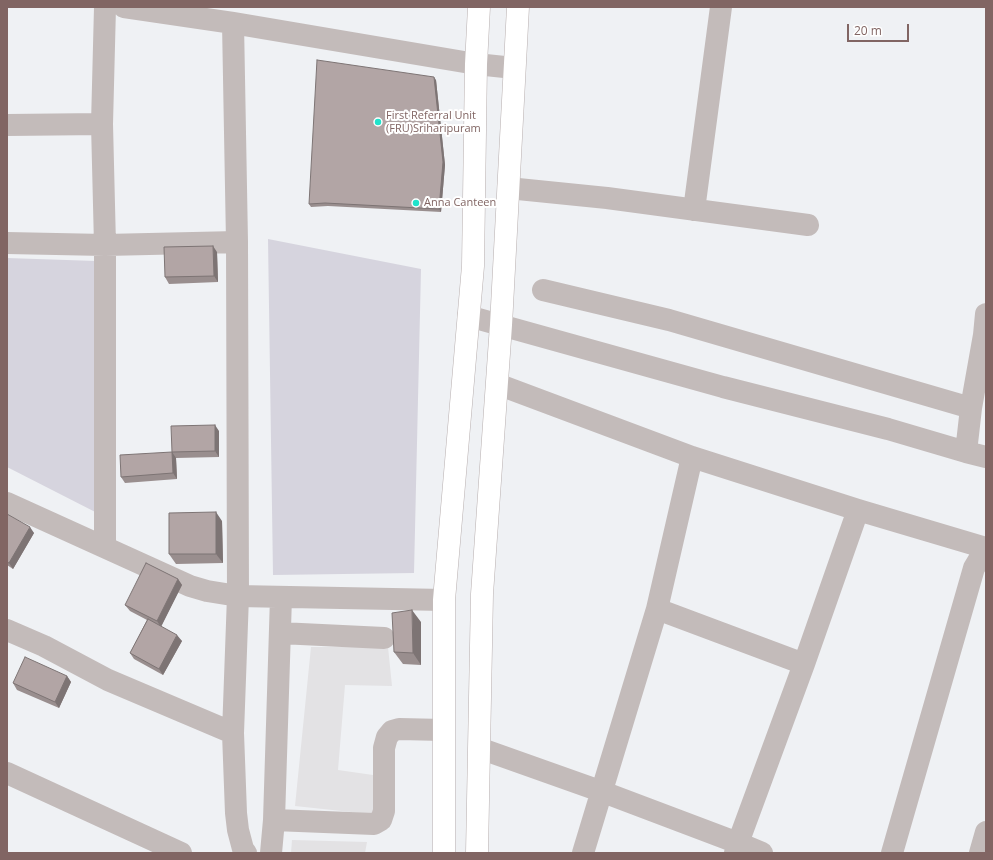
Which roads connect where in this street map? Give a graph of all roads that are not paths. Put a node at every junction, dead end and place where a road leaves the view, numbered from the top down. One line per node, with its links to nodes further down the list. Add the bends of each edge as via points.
1 (104, 7): 9 (street)
2 (124, 7): 6 (street)
3 (479, 7): 7 (main road)
4 (518, 7): 8 (main road)
5 (720, 7): 12 (street)
6 (233, 23): 7 (street); 14 (street)
7 (476, 64): 8 (street); 18 (main road, via 473,266)
8 (514, 68): 11 (main road)
9 (102, 124): 10 (street); 16 (street)
10 (7, 125)
11 (508, 188): 12 (street); 19 (main road)
12 (694, 210): 13 (street)
13 (808, 225)
14 (237, 242): 16 (street); 30 (street)
15 (7, 243): 16 (street)
16 (105, 245): 27 (street)
17 (543, 290): 22 (street, via 669,320)
18 (468, 316): 19 (street); 32 (main road)
19 (501, 325): 21 (main road); 23 (street)
20 (985, 328): 22 (street)
21 (497, 384): 24 (street); 40 (main road, via 482,594)
22 (971, 408): 23 (street)
23 (976, 454)
24 (692, 457): 26 (street); 33 (street)
25 (7, 503): 27 (street)
26 (858, 510): 28 (street); 37 (street)
27 (105, 547): 30 (street, via 190,586)
28 (986, 548)
29 (986, 556): 53 (street, via 980,558 974,568)
30 (238, 596): 31 (street); 39 (street)
31 (281, 597): 32 (street); 35 (street)
32 (444, 600): 38 (main road)
33 (657, 610): 37 (street); 42 (street)
34 (7, 630): 39 (street, via 44,646 108,680)
35 (280, 634): 36 (street); 43 (street)
36 (384, 638)
37 (804, 664): 45 (street)
38 (444, 730): 43 (street, via 399,728 386,737 384,811 381,820 374,824); 49 (main road)
39 (233, 733): 47 (street, via 236,813 238,830)
40 (479, 748): 42 (street); 50 (main road)
41 (7, 773): 46 (street)
42 (603, 792): 45 (street); 51 (street)
43 (274, 820): 48 (street)
44 (986, 832): 54 (street)
45 (737, 848): 52 (street)
46 (181, 853)
47 (246, 853)
48 (271, 853)
49 (444, 853)
50 (477, 853)
51 (583, 853)
52 (762, 853)
53 (892, 853)
54 (980, 853)

